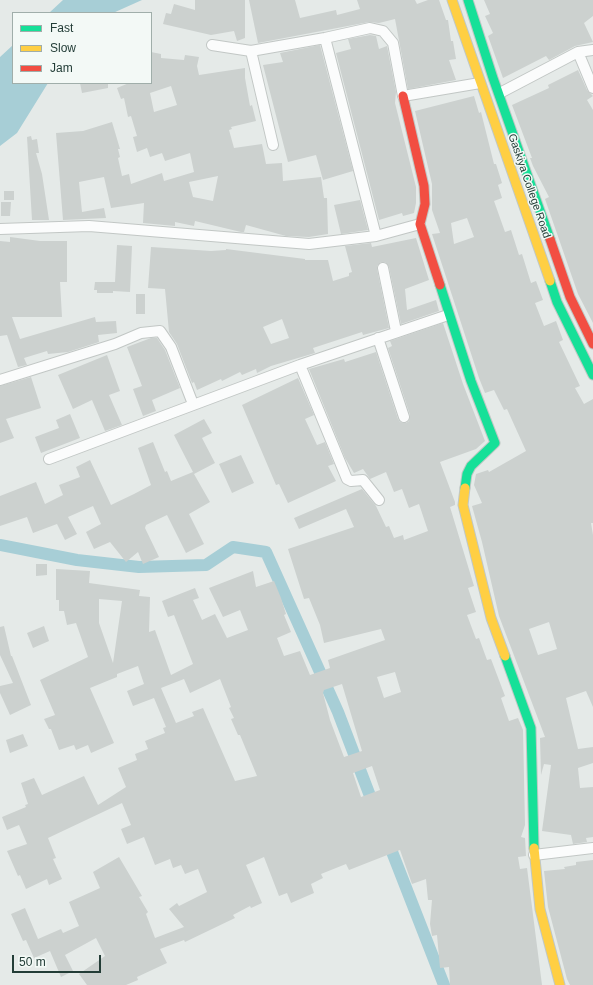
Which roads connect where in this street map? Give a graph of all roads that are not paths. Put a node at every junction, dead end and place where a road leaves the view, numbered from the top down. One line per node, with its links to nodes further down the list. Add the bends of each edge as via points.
1 (452, 0): 8 (street, Gaskiya College Road)
2 (468, 0): 10 (street, Gaskiya College Road)
3 (325, 38): 6 (street); 11 (street, via 370,28 383,31 392,43); 15 (street)
4 (212, 45): 6 (street)
5 (593, 50): 7 (street)
6 (251, 51): 12 (street)
7 (578, 52): 9 (street); 10 (street)
8 (480, 83): 11 (street); 22 (street, Gaskiya College Road, via 557,302)
9 (593, 88)
10 (500, 93): 20 (street, Gaskiya College Road, via 570,297)
11 (403, 96): 13 (street, via 424,186 425,204)
12 (273, 145)
13 (420, 224): 15 (street); 17 (street)
14 (0, 229): 15 (street, via 89,226 309,244)
15 (376, 236)
16 (383, 268): 18 (street)
17 (448, 315): 18 (street); 29 (street, via 495,442 471,466 463,505 491,618 531,728)
18 (396, 331): 19 (street)
19 (378, 338): 21 (street); 25 (street)
20 (593, 344)
21 (300, 365): 24 (street); 27 (street, via 347,479 363,480)
22 (593, 375)
23 (0, 380): 24 (street, via 141,333 160,331 171,347)
24 (193, 404): 26 (street)
25 (404, 416)
26 (49, 458)
27 (379, 500)
28 (593, 848): 29 (street)
29 (534, 855): 30 (street, via 540,909)
30 (560, 985)

